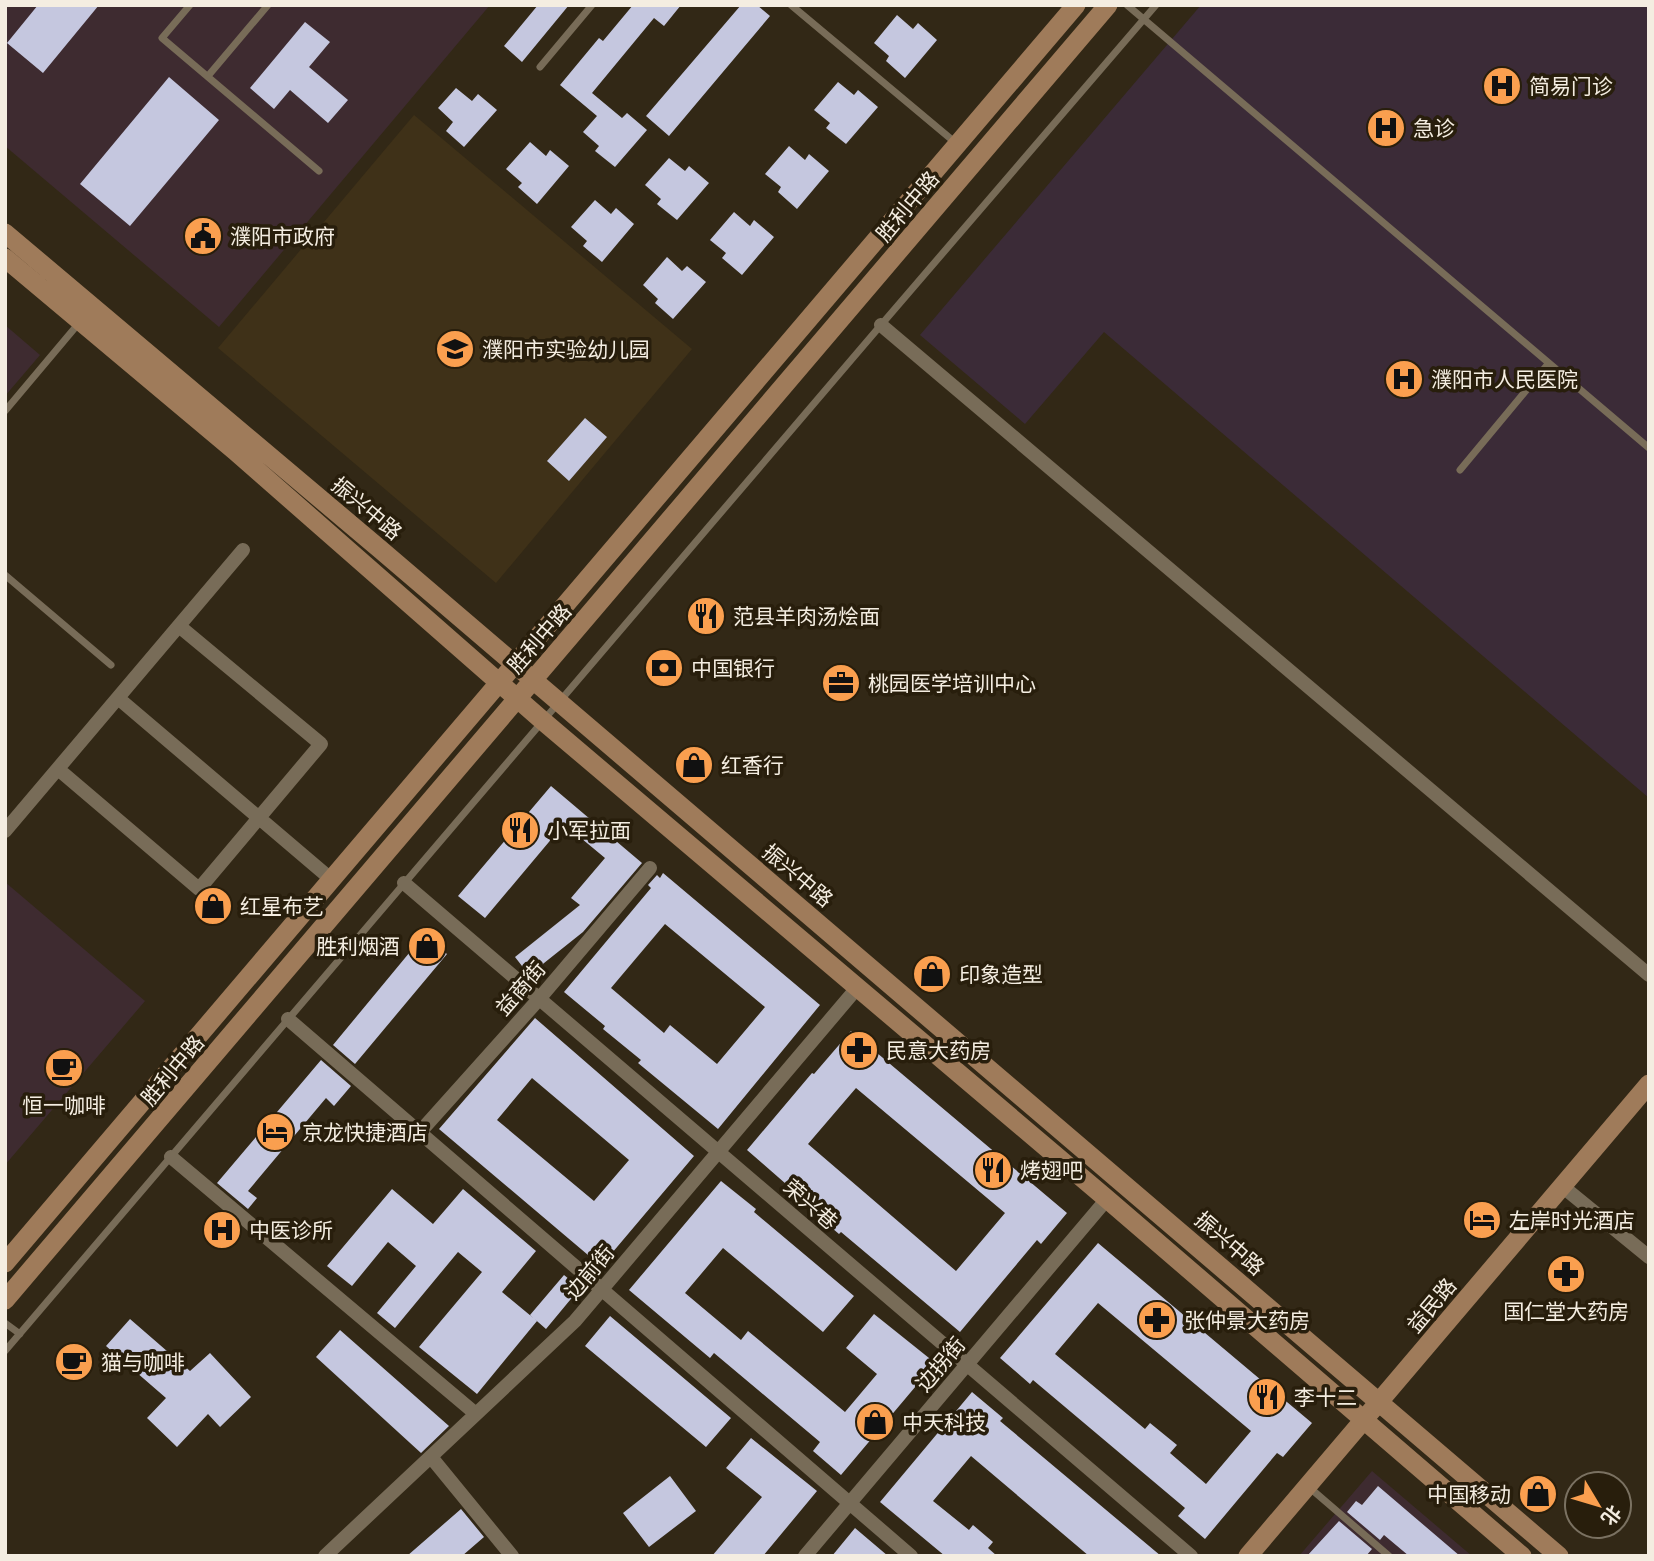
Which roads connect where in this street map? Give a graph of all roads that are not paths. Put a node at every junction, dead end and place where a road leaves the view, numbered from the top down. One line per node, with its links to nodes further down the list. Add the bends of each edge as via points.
1 (190, 5): 11 (lane, via 162,38)
2 (268, 5): 11 (lane)
3 (592, 5): 10 (lane)
4 (791, 5): 12 (lane)
5 (1076, 5): 12 (street, 胜利中路)
6 (1108, 5): 27 (street, 胜利中路)
7 (1127, 5): 9 (lane)
8 (1156, 5): 9 (lane)
9 (1144, 20): 17 (lane); 18 (lane)
10 (540, 67)
11 (208, 76): 13 (lane)
12 (958, 144): 25 (street, 胜利中路)
13 (319, 171)
14 (5, 233): 25 (street, 振兴中路)
15 (5, 258): 16 (street, 振兴中路)
16 (81, 322): 19 (lane); 28 (street, 振兴中路)
17 (881, 324): 31 (lane); 39 (street)
18 (1548, 364): 20 (lane); 21 (lane)
19 (5, 411)
20 (1649, 448)
21 (1460, 470)
22 (243, 550): 24 (street)
23 (5, 575): 26 (lane)
24 (178, 626): 29 (street); 34 (street, via 321,744)
25 (515, 664): 27 (street, 振兴中路); 28 (street, 胜利中路)
26 (111, 665)
27 (534, 680): 30 (street, 胜利中路); 31 (street, 振兴中路)
28 (500, 682): 30 (street, 振兴中路); 37 (street, 胜利中路)
29 (118, 698): 33 (street); 34 (street)
30 (518, 698): 32 (street, 振兴中路); 52 (street, 胜利中路)
31 (559, 702): 32 (lane); 57 (street, 振兴中路)
32 (543, 721): 38 (lane); 40 (street, 振兴中路)
33 (58, 768): 34 (street, via 199,888); 35 (street)
34 (258, 818): 37 (street)
35 (5, 831)
36 (650, 868): 41 (street, 益商街)
37 (332, 880): 50 (street, 胜利中路)
38 (404, 883): 41 (street, 荣兴巷); 42 (lane)
39 (1649, 975)
40 (857, 988): 45 (street, 边前街); 48 (street, 振兴中路)
41 (539, 999): 44 (street, 益商街); 45 (street, 荣兴巷)
42 (289, 1019): 44 (street); 46 (lane)
43 (1649, 1084): 47 (street, 益民路)
44 (420, 1132): 51 (street)
45 (719, 1152): 51 (street, 边前街); 56 (street, 荣兴巷)
46 (171, 1157): 54 (lane); 58 (street)
47 (1562, 1186): 49 (street); 57 (street, 益民路)
48 (1107, 1199): 56 (street, 边拐街); 59 (street, 振兴中路)
49 (1649, 1257)
50 (5, 1263)
51 (602, 1289): 58 (street, 边前街, via 575,1321); 62 (street)
52 (5, 1300)
53 (5, 1323): 54 (lane)
54 (20, 1334): 55 (lane)
55 (5, 1351)
56 (967, 1365): 62 (street, 边拐街); 67 (street, 荣兴巷)
57 (1379, 1401): 59 (street, 益民路); 71 (street, 振兴中路)
58 (477, 1414): 60 (street, 边前街)
59 (1363, 1420): 61 (street, 益民路); 70 (street, 振兴中路)
60 (431, 1457): 63 (street, 边前街); 64 (street)
61 (1307, 1486): 68 (street, 益民路); 69 (lane)
62 (850, 1503): 65 (street, 边拐街); 66 (street)
63 (325, 1556)
64 (512, 1556)
65 (805, 1556)
66 (911, 1556)
67 (1191, 1556)
68 (1248, 1556)
69 (1389, 1556)
70 (1522, 1556)
71 (1559, 1556)

